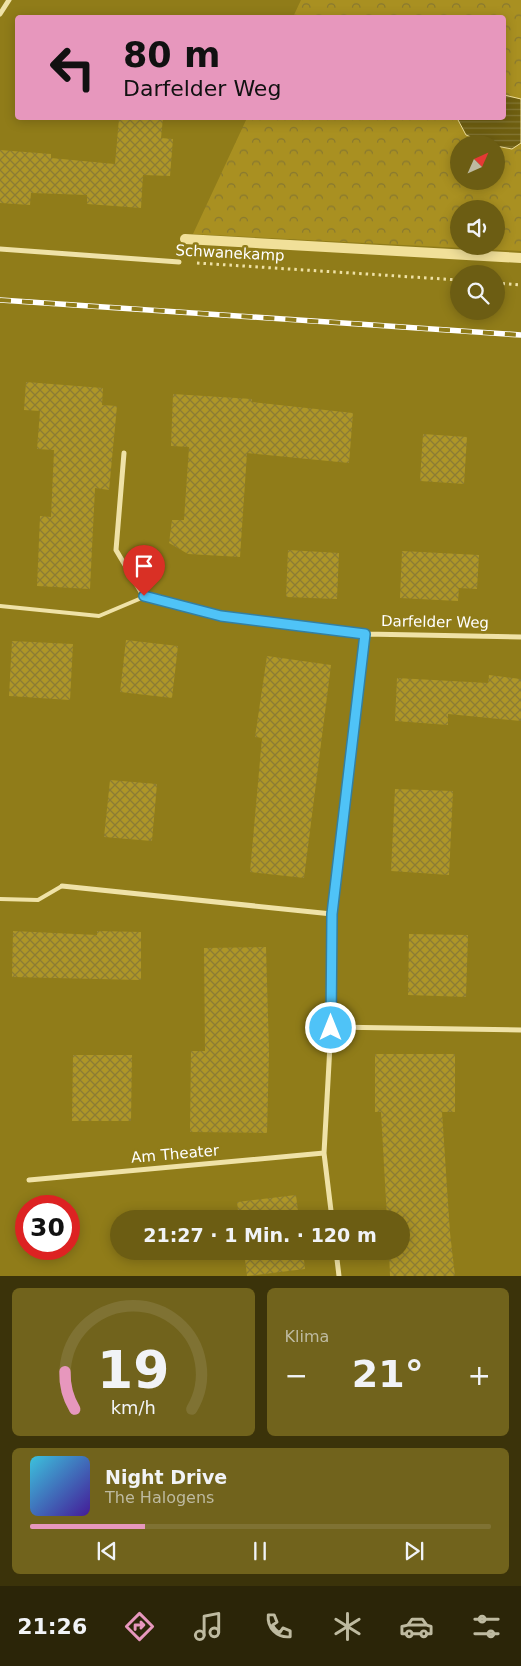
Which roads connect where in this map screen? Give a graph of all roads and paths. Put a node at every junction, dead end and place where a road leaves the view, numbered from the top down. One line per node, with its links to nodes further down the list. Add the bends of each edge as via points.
1 (9, 0): 2 (street)
2 (0, 14)
3 (0, 249): 4 (street, Schwanekamp)
4 (180, 262): 5 (path, Schwanekamp)
5 (450, 279)
6 (505, 283): 7 (path)
7 (521, 284)
8 (124, 453): 9 (street, via 116,550)
9 (144, 596): 10 (lane, via 99,616); 11 (street, Darfelder Weg, via 221,616)
10 (0, 606)
11 (365, 634): 12 (street, Darfelder Weg); 15 (street)
12 (521, 637)
13 (62, 886): 14 (lane, via 38,900); 15 (street)
14 (0, 899)
15 (332, 914): 16 (street)
16 (331, 1028): 17 (street); 18 (street)
17 (521, 1030)
18 (324, 1153): 19 (street, Am Theater); 20 (street)
19 (29, 1180)
20 (331, 1210)
21 (337, 1260): 22 (street)
22 (339, 1276)

